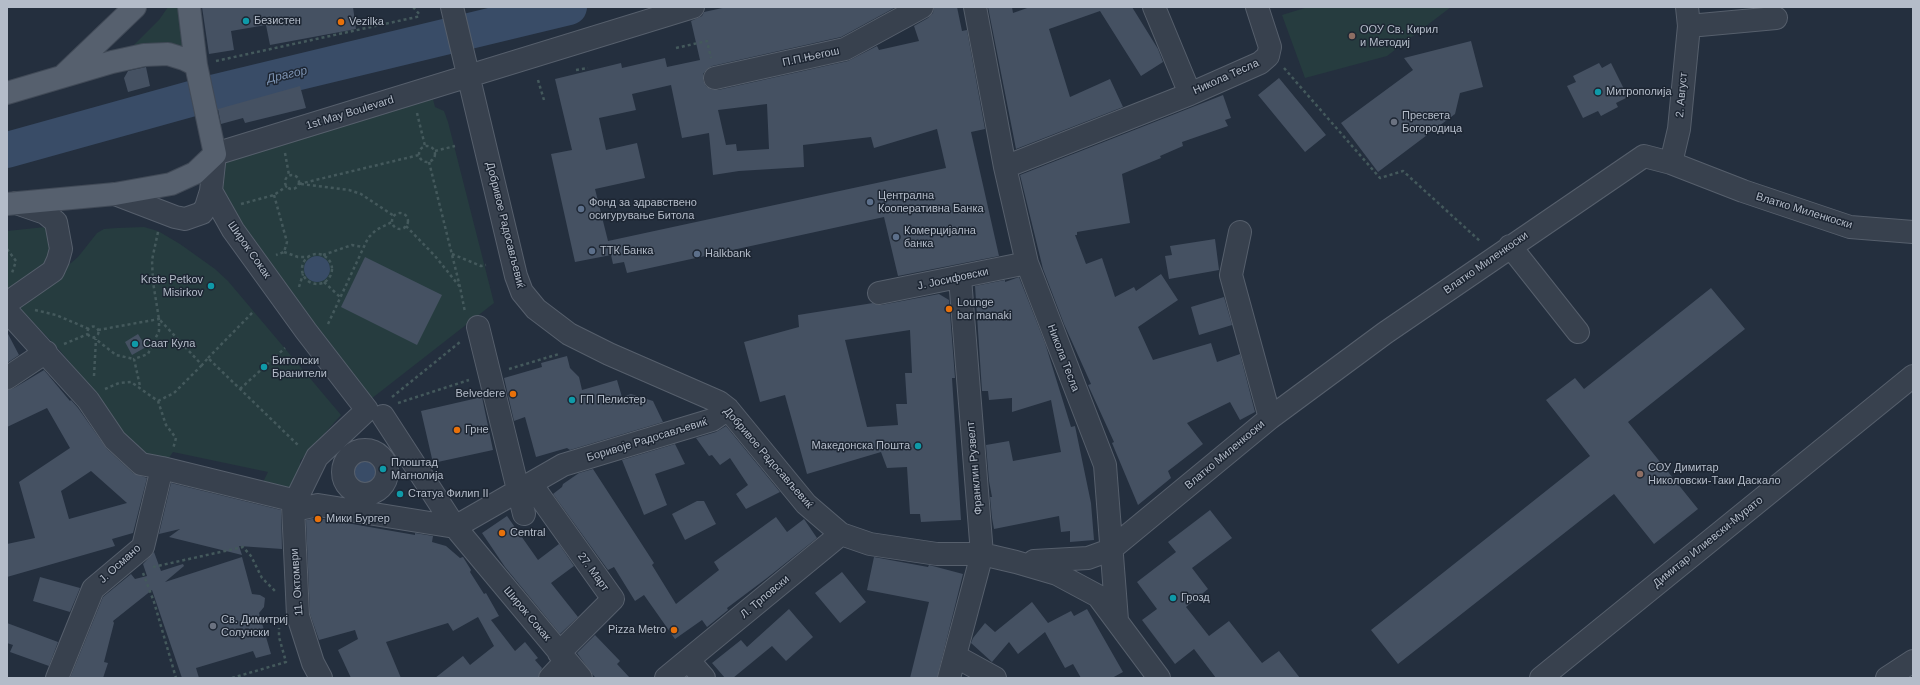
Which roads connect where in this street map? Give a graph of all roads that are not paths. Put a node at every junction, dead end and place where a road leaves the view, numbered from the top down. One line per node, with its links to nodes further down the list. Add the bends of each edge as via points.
1 (135, 7): 13 (main road)
2 (189, 7): 12 (main road)
3 (693, 7): 11 (street, 1st May Boulevard)
4 (922, 7): 14 (street, П.П.Његош, via 845,49)
5 (975, 7): 19 (street, Никола Тесла)
6 (1154, 7): 16 (street)
7 (1257, 7): 16 (street, Никола Тесла, via 1270,47 1269,54 1260,63)
8 (453, 9): 11 (street, Добривое Радосављевиќ)
9 (1688, 16): 10 (street, 2. Август); 18 (street, 2. Август, via 1679,129)
10 (1776, 18)
11 (466, 66): 17 (street, 1st May Boulevard); 37 (street, Добривое Радосављевиќ, via 516,276 526,298 536,309 569,334 719,402)
12 (202, 67): 13 (main road, via 168,54 144,55); 17 (main road, via 206,112)
13 (63, 76): 15 (main road)
14 (715, 78)
15 (7, 93)
16 (1190, 94): 19 (street, Никола Тесла)
17 (215, 154): 20 (street); 21 (main road, 1st May Boulevard, via 195,173 171,184)
18 (1671, 163): 24 (street, Влатко Миленкоски, via 1743,191 1850,227); 25 (street, Влатко Миленкоски, via 1644,156)
19 (1005, 167): 26 (street, Никола Тесла)
20 (211, 191): 21 (street, via 202,213 185,219); 36 (street, Широк Сокак, via 233,230 306,331)
21 (115, 194): 22 (main road, 1st May Boulevard)
22 (12, 204): 29 (street, via 46,213 56,222 61,249 52,271)
23 (1240, 232): 38 (street, via 1231,275)
24 (1913, 232)
25 (1503, 251): 32 (street); 38 (street, Влатко Миленкоски, via 1385,333)
26 (1027, 263): 27 (street, Ј. Јосифовски); 48 (street, Никола Тесла, via 1105,465)
27 (960, 278): 28 (street, Ј. Јосифовски); 49 (street, Франклин Рузвелт)
28 (879, 293)
29 (7, 303)
30 (7, 311): 33 (street)
31 (469, 326): 42 (street, via 490,374)
32 (1578, 332)
33 (46, 352): 35 (street); 41 (street, via 88,400 115,440 141,464)
34 (1913, 376): 65 (street, Димитар Илиевски-Мурато)
35 (7, 378)
36 (383, 407): 39 (street, Широк Сокак); 44 (street, via 317,457)
37 (728, 409): 42 (street, Боривоје Радосављевиќ, via 712,420 563,465); 47 (street, Добривое Радосављевиќ, via 806,504)
38 (1270, 418): 48 (street, Влатко Миленкоски)
39 (401, 444): 40 (street); 46 (street, Широк Сокак)
40 (382, 457): 43 (street, via 388,470 384,483); 43 (street, via 370,450 356,451 346,460 335,464)
41 (162, 468): 44 (street); 56 (street, Ј. Османо, via 143,547 93,589)
42 (530, 492): 45 (street); 46 (street, Боривоје Радосављевиќ); 53 (street, 27. Март, via 613,599)
43 (358, 502): 44 (street); 46 (street)
44 (298, 505): 57 (street, 11. Октомври, via 298,616 313,663)
45 (524, 514)
46 (455, 527): 53 (street, Широк Сокак)
47 (841, 534): 49 (street, Добривое Радосављевиќ, via 870,544 937,554); 54 (street, Л. Трповски)
48 (1110, 550): 50 (street, via 1088,558); 51 (street, Никола Тесла)
49 (982, 554): 50 (street, Добривое Радосављевиќ); 52 (street, Франклин Рузвелт)
50 (1016, 562): 51 (street, Добривое Радосављевиќ, via 1057,574 1098,596)
51 (1117, 620): 64 (street)
52 (955, 656): 62 (street, Франклин Рузвелт); 63 (street)
53 (562, 657): 58 (street); 59 (street, Широк Сокак)
54 (689, 661): 60 (street, Л. Трповски); 61 (street)
55 (1913, 661): 66 (street)
56 (57, 678)
57 (321, 678)
58 (550, 678)
59 (581, 678)
60 (666, 678)
61 (704, 678)
62 (949, 678)
63 (995, 678)
64 (1159, 678)
65 (1541, 678)
66 (1887, 678)

